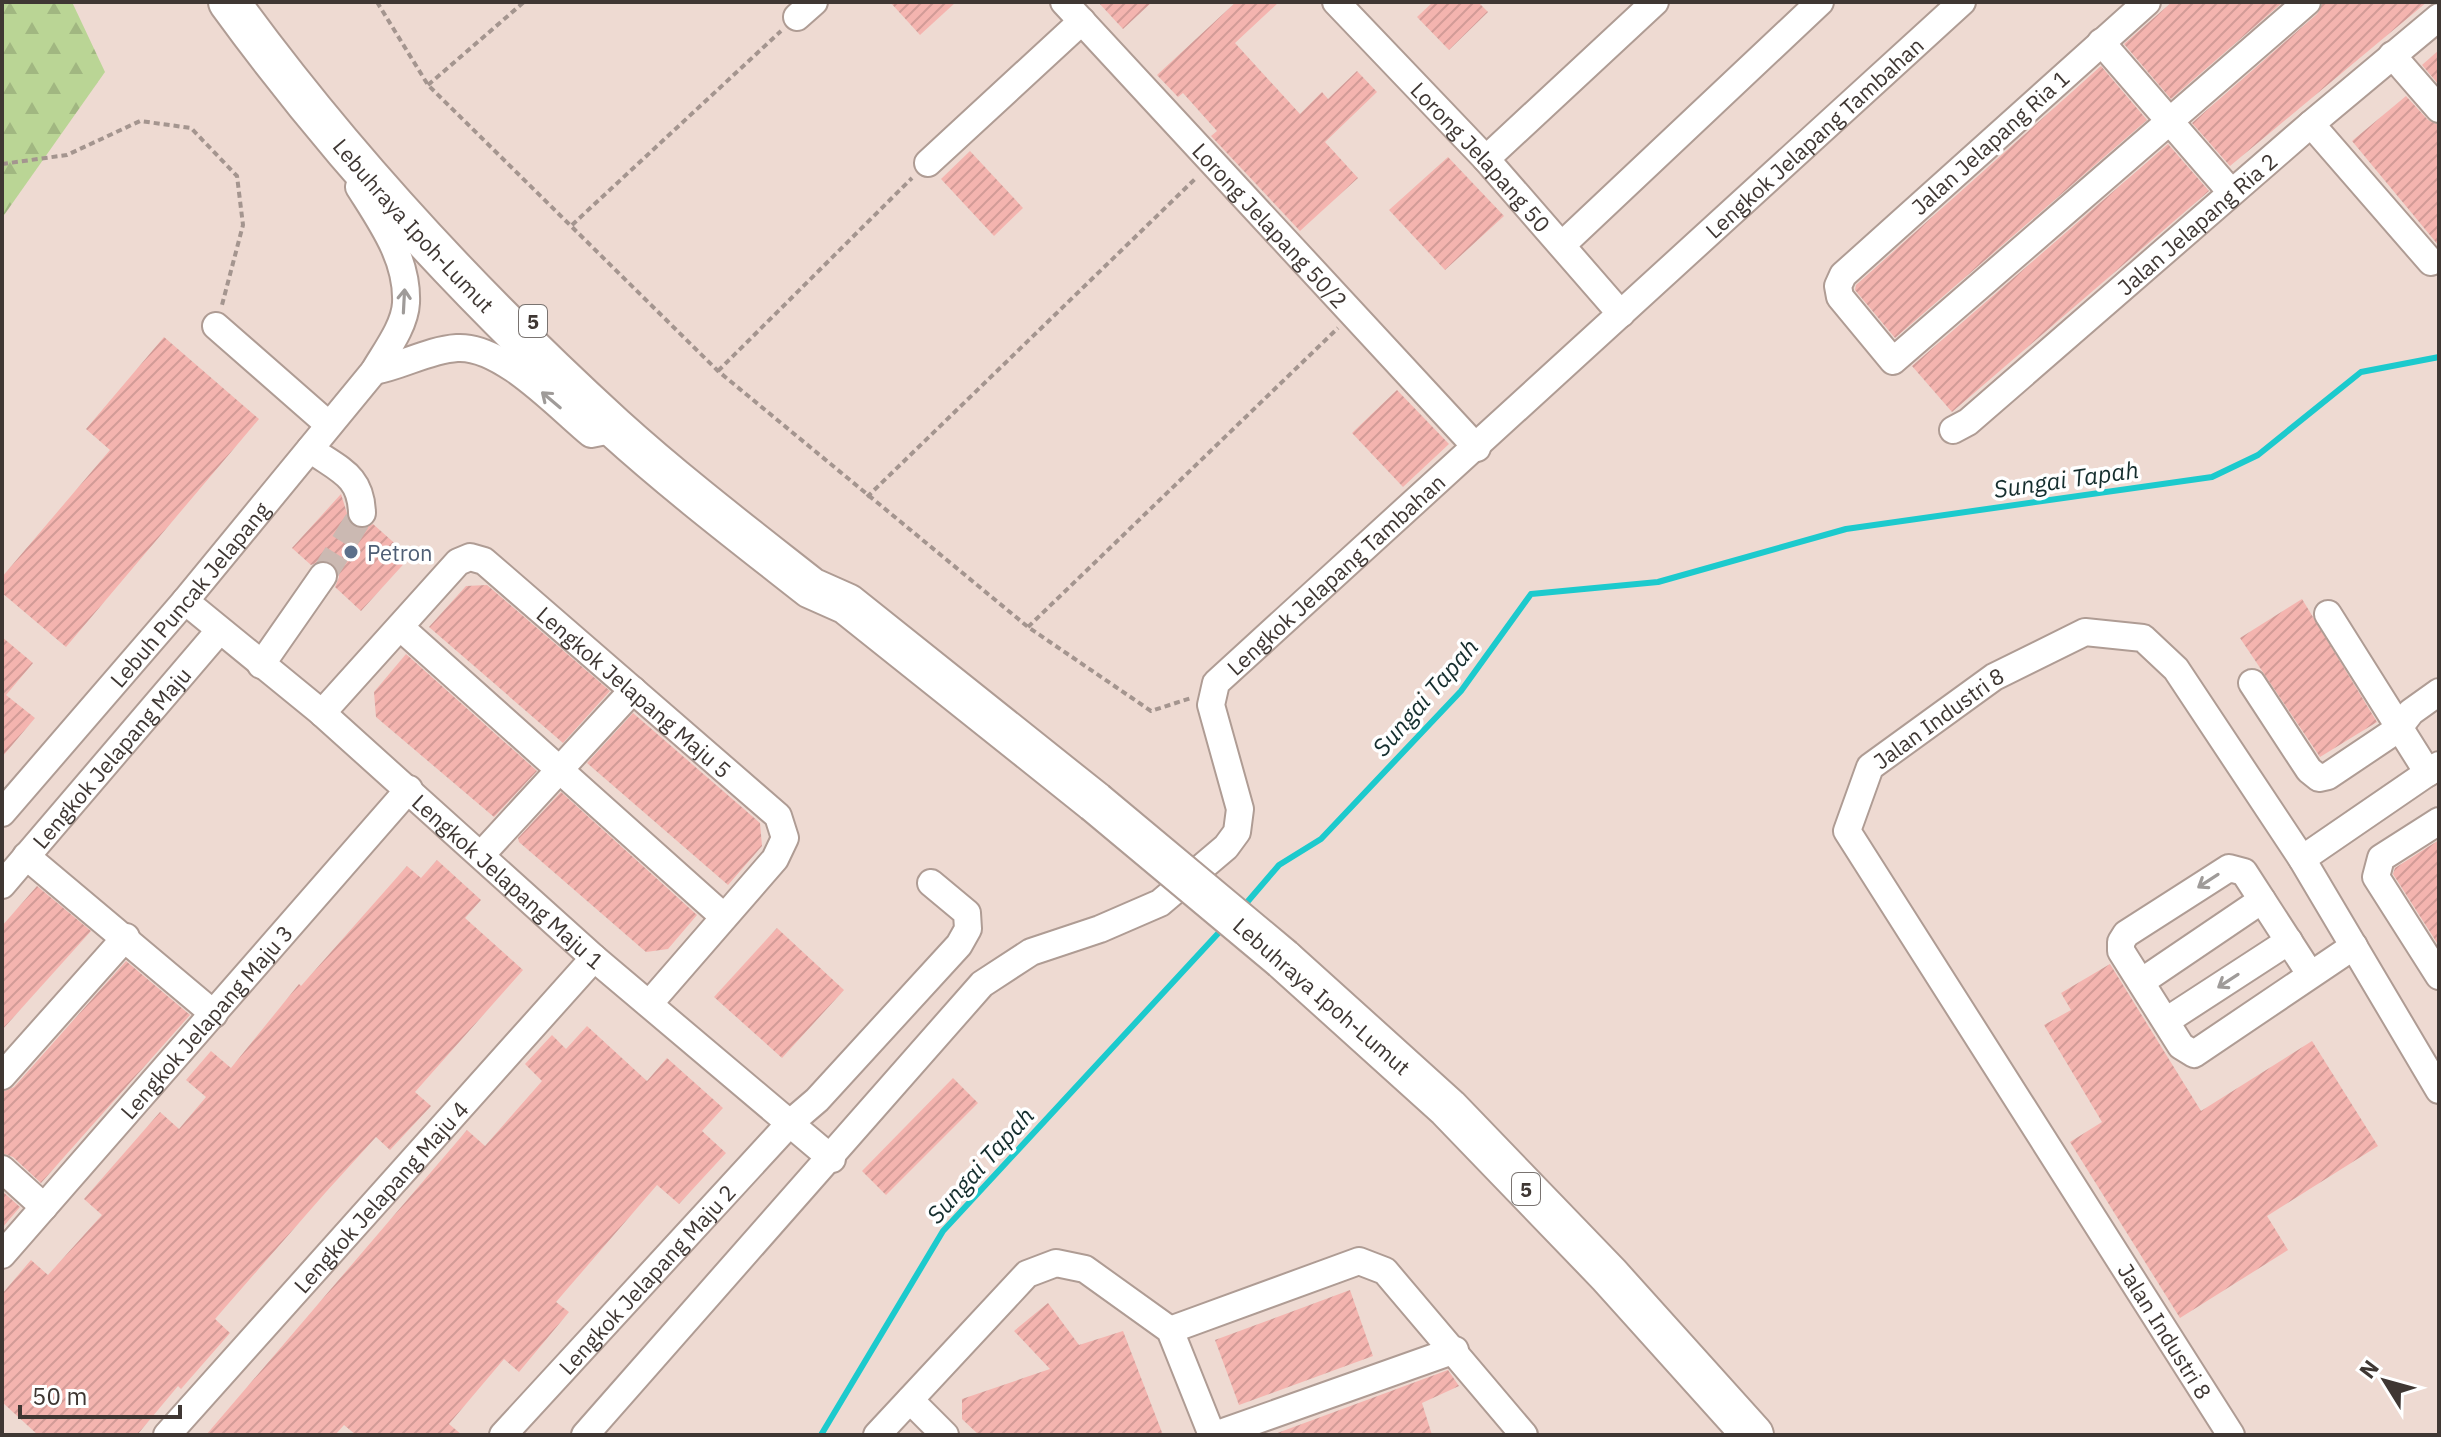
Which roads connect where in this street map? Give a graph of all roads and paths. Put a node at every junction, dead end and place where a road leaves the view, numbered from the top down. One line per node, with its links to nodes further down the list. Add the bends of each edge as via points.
1 (229, 2): 17 (highway, Lebuhraya Ipoh-Lumut / 5)
2 (257, 2): 43 (highway, Lebuhraya Ipoh-Lumut / 5, via 390,170 531,319 647,430 833,584)
3 (377, 2): 16 (path)
4 (524, 2): 16 (path)
5 (1655, 2): 21 (street)
6 (1820, 2): 27 (street)
7 (1962, 2): 30 (street, Lengkok Jelapang Tambahan)
8 (2147, 2): 14 (street, Jalan Jelapang Ria 1)
9 (2307, 2): 19 (street)
10 (1351, 7): 21 (street, Lorong Jelapang 50)
11 (806, 9): 26 (path)
12 (1073, 12): 22 (street); 23 (street, Lorong Jelapang 50/2)
13 (2439, 17): 15 (street, Jalan Jelapang Ria 2)
14 (2101, 42): 19 (street); 19 (street, Jalan Jelapang Ria 1, via 1843,275 1840,297 1893,361)
15 (2392, 55): 18 (street); 20 (street, Jalan Jelapang Ria 2)
16 (428, 85): 26 (path)
17 (310, 106): 32 (street, Lebuh Puncak Jelapang, one-way to 17, via 406,305 402,266 393,242); 35 (highway, Lebuhraya Ipoh-Lumut / 5, via 469,286)
18 (2439, 109)
19 (2168, 121): 25 (street)
20 (2311, 124): 25 (street, Jalan Jelapang Ria 2); 28 (street)
21 (1486, 159): 27 (street, Lorong Jelapang 50)
22 (928, 163): 33 (path)
23 (1211, 163): 29 (street, Lorong Jelapang 50/2); 39 (path)
24 (2, 164): 31 (path, via 67,155 140,121 191,128 237,176 242,213)
25 (2231, 192): 36 (street, Jalan Jelapang Ria 2)
26 (572, 225): 33 (path)
27 (1562, 245): 30 (street, Lorong Jelapang 50)
28 (2431, 262)
29 (1354, 313): 37 (street, Lorong Jelapang 50/2); 46 (path)
30 (1621, 314): 37 (street, Lengkok Jelapang Tambahan)
31 (216, 326): 34 (street)
32 (374, 371): 34 (street, Lebuh Puncak Jelapang); 35 (street, one-way to 32, via 591,434 485,352 459,347)
33 (718, 371): 39 (path)
34 (329, 425): 38 (street, Lebuh Puncak Jelapang)
35 (616, 429): 43 (highway, Lebuhraya Ipoh-Lumut / 5, via 811,588)
36 (1953, 430)
37 (1477, 448): 51 (street, Lengkok Jelapang Tambahan)
38 (310, 449): 40 (street, via 355,482); 42 (street, Lebuh Puncak Jelapang)
39 (867, 497): 46 (path)
40 (362, 513)
41 (323, 576): 48 (street)
42 (185, 601): 47 (street, Lengkok Jelapang Maju 1); 58 (street, Lebuh Puncak Jelapang)
43 (847, 604): 94 (highway, Lebuhraya Ipoh-Lumut / 5, bridge, via 1283,959 1448,1108)
44 (2328, 614): 54 (street)
45 (400, 627): 50 (street, Lengkok Jelapang Maju 5, via 458,562 470,557 484,561); 53 (street, Lengkok Jelapang Maju 5); 56 (street)
46 (1028, 627): 51 (path, via 1151,711)
47 (219, 631): 48 (street, Lengkok Jelapang Maju 1); 61 (street, Lengkok Jelapang Maju)
48 (261, 665): 53 (street, Lengkok Jelapang Maju 1)
49 (2252, 683): 54 (street, via 2319,778)
50 (633, 690): 56 (street); 66 (street, Lengkok Jelapang Maju 5, via 778,816 785,838 775,859)
51 (1212, 691): 80 (street, Lengkok Jelapang Tambahan, via 1211,705 1240,809 1237,832 1226,847 1160,903 1031,952 982,984)
52 (2439, 692): 54 (street)
53 (322, 713): 57 (street, Lengkok Jelapang Maju 1)
54 (2398, 729): 55 (street)
55 (2434, 769): 62 (street)
56 (560, 770): 60 (street); 66 (street)
57 (409, 789): 60 (street, Lengkok Jelapang Maju 1); 75 (street, Lengkok Jelapang Maju 3)
58 (2, 813)
59 (2439, 821): 72 (street, via 2381,858 2376,877)
60 (481, 855): 70 (street, Lengkok Jelapang Maju 1)
61 (26, 856): 64 (street, Lengkok Jelapang Maju); 67 (street)
62 (2302, 859): 69 (street, Jalan Industri 8); 95 (street, Jalan Industri 8, via 2176,669 2143,638 2085,632 1994,677 1870,767 1847,831)
63 (931, 883): 79 (street, Lengkok Jelapang Maju 2, via 967,913 968,929 959,945)
64 (2, 885)
65 (2262, 900): 68 (street); 73 (street); 73 (street, one-way to 73, via 2244,872 2229,868 2126,934 2121,951)
66 (724, 917): 74 (street, Lengkok Jelapang Maju 5)
67 (126, 937): 75 (street); 77 (street)
68 (2289, 941): 71 (street); 76 (street, one-way to 76)
69 (2354, 946): 71 (street); 78 (street, Jalan Industri 8)
70 (594, 958): 74 (street, Lengkok Jelapang Maju 1); 88 (street, Lengkok Jelapang Maju 4)
71 (2310, 974): 76 (street, via 2194,1054 2187,1052)
72 (2439, 976)
73 (2141, 982): 76 (street)
74 (649, 1004): 79 (street, Lengkok Jelapang Maju 1)
75 (214, 1014): 82 (street, Lengkok Jelapang Maju 3)
76 (2166, 1021)
77 (2, 1076)
78 (2439, 1090)
79 (789, 1124): 80 (street, Lengkok Jelapang Maju 1); 89 (street, Lengkok Jelapang Maju 2)
80 (832, 1159): 87 (street, Lengkok Jelapang Tambahan)
81 (2, 1169): 82 (street)
82 (44, 1207): 83 (street, Lengkok Jelapang Maju 3)
83 (2, 1255)
84 (1170, 1330): 85 (street, via 1359,1261 1385,1271); 86 (street, via 1085,1269 1056,1263 1027,1274); 92 (street)
85 (1455, 1350): 92 (street); 93 (street)
86 (910, 1400): 90 (street); 91 (street)
87 (598, 1430)
88 (167, 1435)
89 (503, 1435)
90 (877, 1435)
91 (945, 1435)
92 (1214, 1435)
93 (1524, 1435)
94 (1753, 1435)
95 (2231, 1435)

